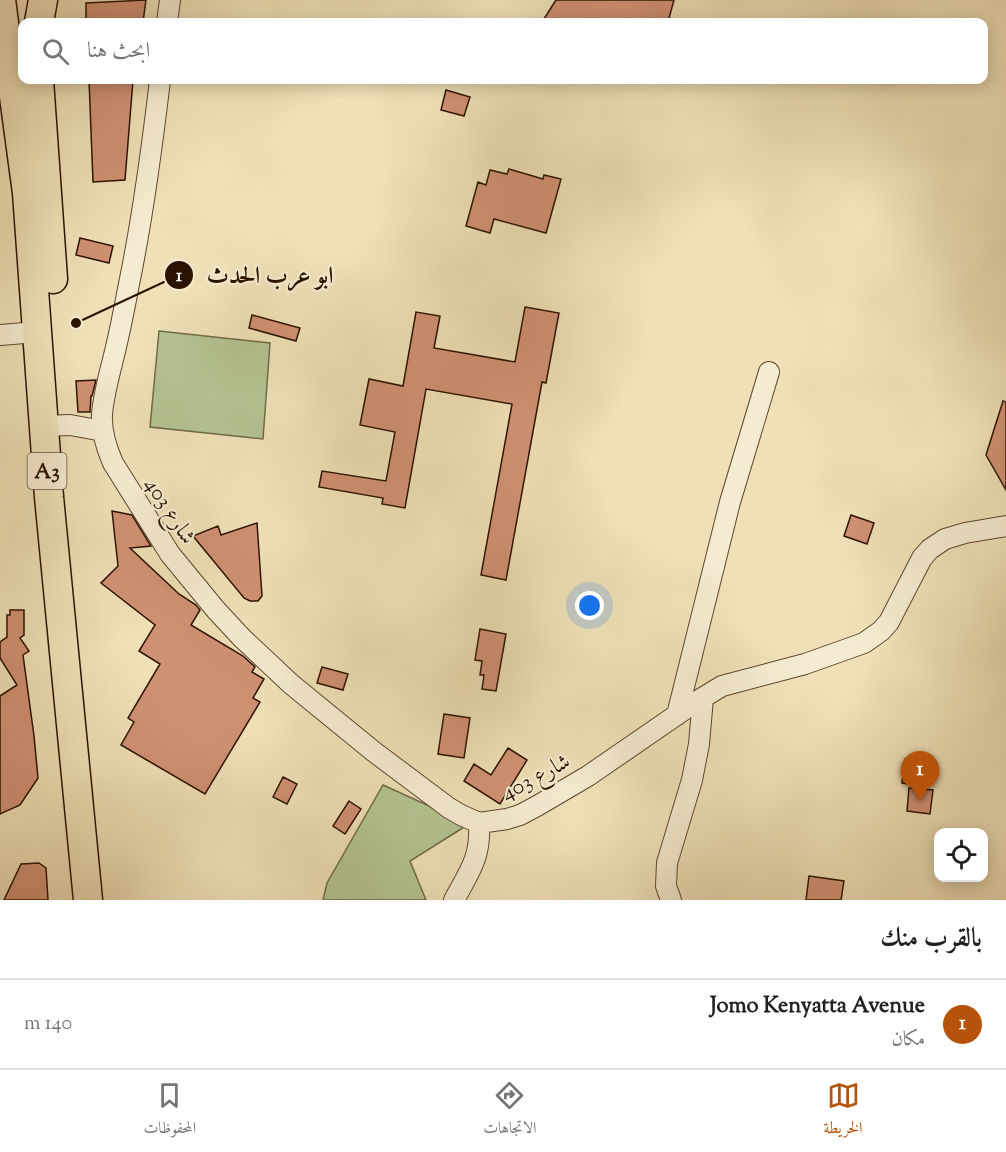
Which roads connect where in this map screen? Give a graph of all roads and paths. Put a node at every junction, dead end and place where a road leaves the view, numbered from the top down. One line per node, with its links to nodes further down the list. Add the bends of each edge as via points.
1 (2, 0): 8 (highway, A3)
2 (33, 0): 5 (highway)
3 (43, 0): 6 (highway)
4 (170, 0): 7 (street)
5 (36, 18)
6 (38, 18)
7 (168, 18)
8 (3, 35): 11 (highway, A3, via 27,193)
9 (39, 84): 14 (highway, A3)
10 (159, 84): 15 (street, شارع 403, via 138,238 105,395)
11 (37, 332): 12 (street); 14 (highway, A3)
12 (0, 335)
13 (769, 372): 18 (street, via 730,502)
14 (53, 425): 15 (street); 20 (highway, A3, via 49,497); 21 (highway, A3)
15 (103, 431): 19 (street, شارع 403, via 113,463 159,538 228,623 291,684 373,751 449,808)
16 (1006, 526): 17 (street, شارع 403, via 964,533 930,549 889,622 864,643 722,686)
17 (703, 698): 18 (street, شارع 403); 23 (street, via 692,780 667,863 666,886)
18 (677, 715): 19 (street, شارع 403, via 537,806 507,819)
19 (478, 823): 22 (street, via 476,856)
20 (88, 900)
21 (105, 900)
22 (454, 900)
23 (671, 900)

